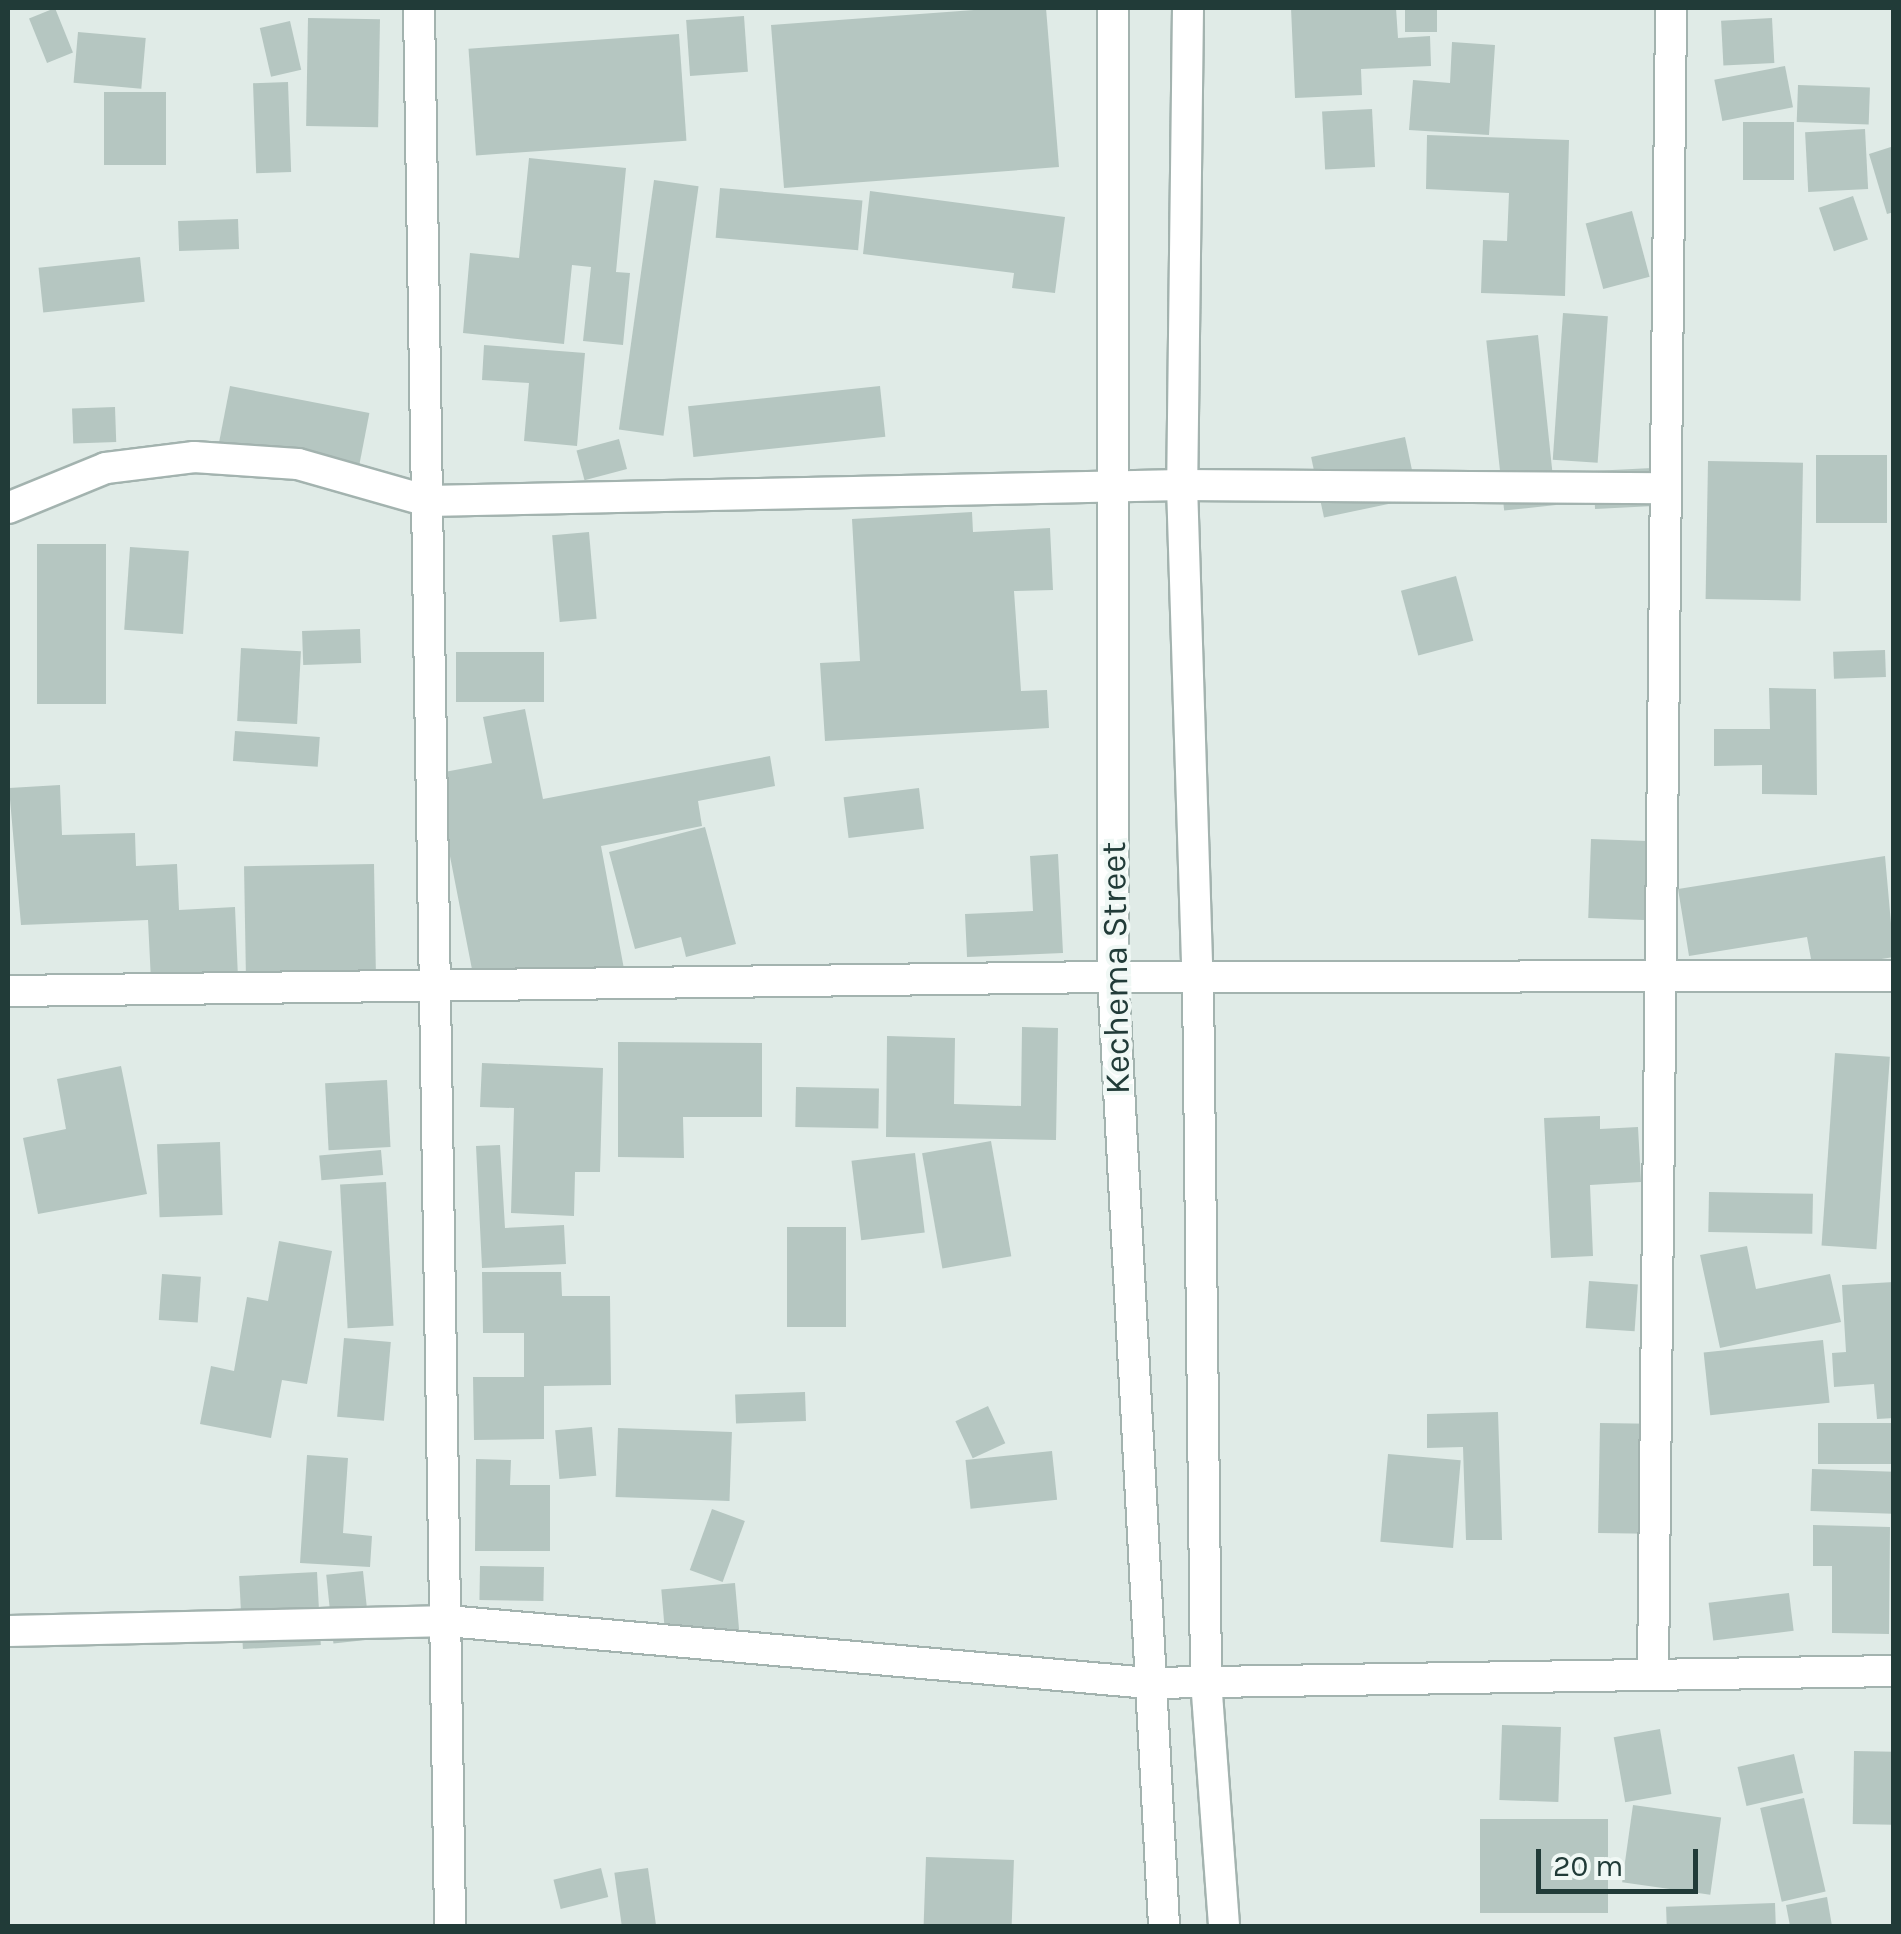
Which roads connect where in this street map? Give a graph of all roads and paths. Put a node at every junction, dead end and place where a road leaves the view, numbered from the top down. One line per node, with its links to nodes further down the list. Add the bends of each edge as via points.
1 (420, 8): 8 (street)
2 (1113, 8): 6 (street, Kechema Street)
3 (1188, 8): 5 (street)
4 (1670, 8): 7 (street)
5 (1182, 485): 6 (street); 7 (street); 13 (street)
6 (1112, 486): 8 (street); 11 (street, Kechema Street)
7 (1665, 488): 12 (street)
8 (428, 500): 9 (street, via 298,464 194,456 106,468); 14 (street)
9 (8, 508)
10 (1894, 976): 12 (street)
11 (1113, 978): 13 (street); 14 (street); 21 (street, Kechema Street)
12 (1660, 978): 13 (street); 19 (street)
13 (1198, 982): 20 (street)
14 (436, 986): 15 (street); 16 (street)
15 (8, 992)
16 (447, 1621): 17 (street); 21 (street); 22 (street)
17 (8, 1631)
18 (1894, 1671): 19 (street)
19 (1653, 1674): 20 (street)
20 (1206, 1680): 21 (street); 24 (street)
21 (1148, 1683): 23 (street, Kechema Street)
22 (450, 1926)
23 (1164, 1926)
24 (1224, 1926)

